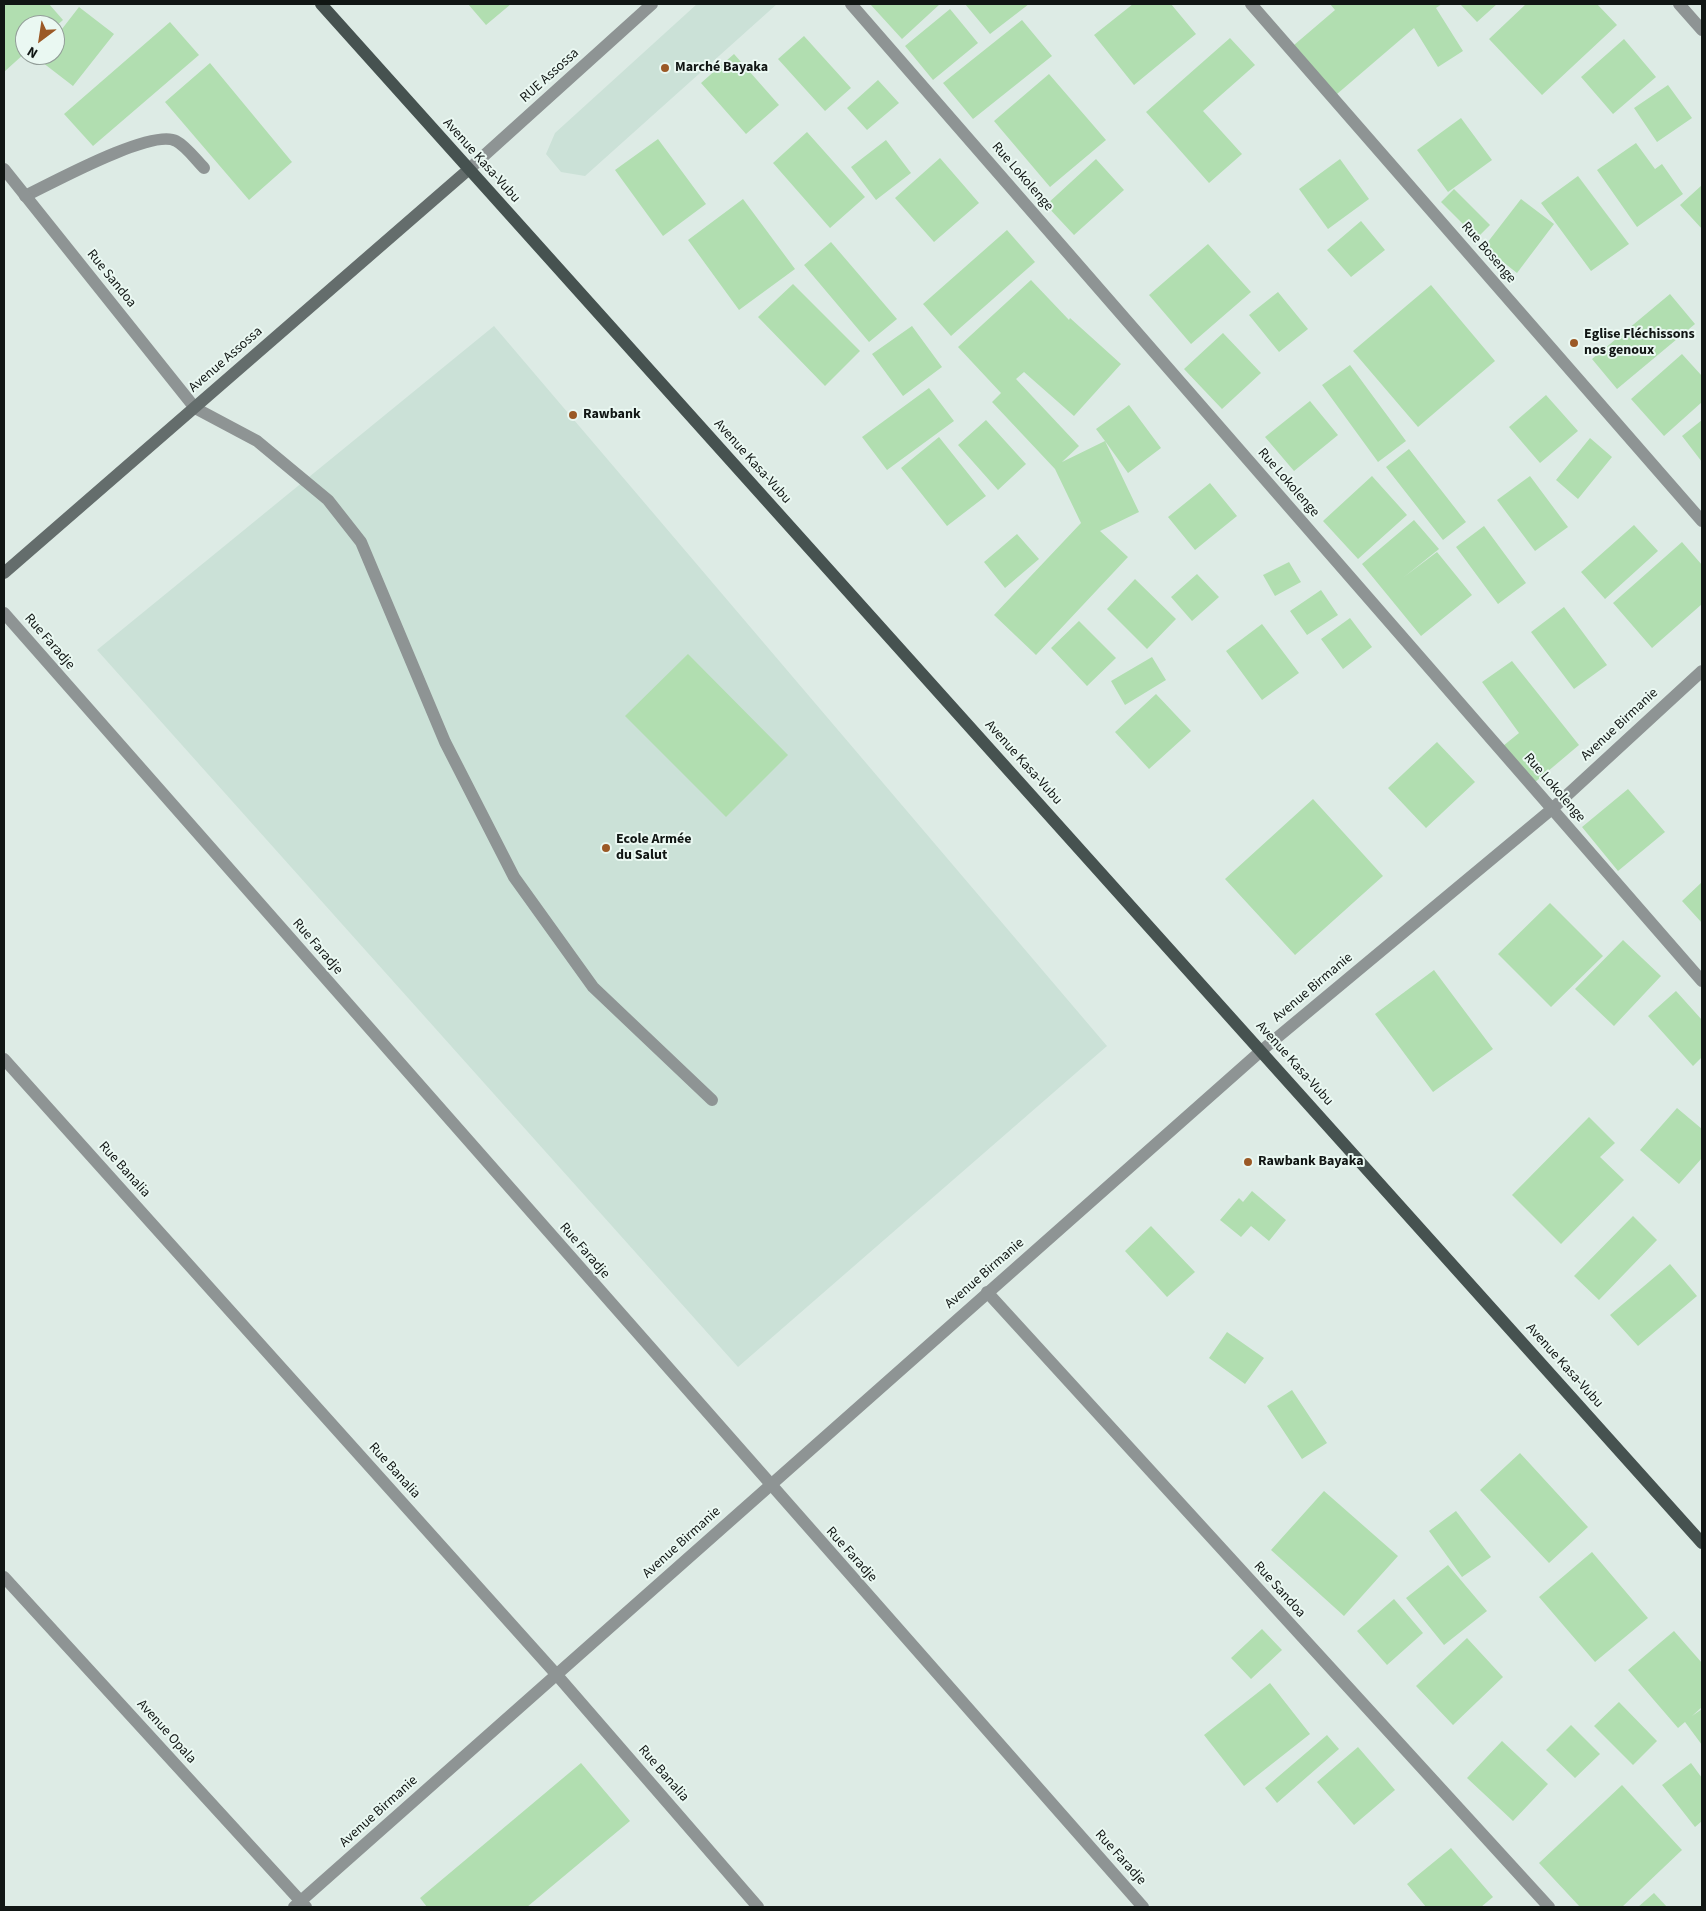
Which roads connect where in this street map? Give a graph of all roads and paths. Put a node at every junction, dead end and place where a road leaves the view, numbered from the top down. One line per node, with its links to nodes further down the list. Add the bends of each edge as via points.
1 (321, 4): 9 (main road, Avenue Kasa-Vubu)
2 (652, 4): 9 (street, RUE Assossa)
3 (851, 4): 16 (street, Rue Lokolenge)
4 (1251, 4): 12 (street, Rue Bosenge)
5 (1679, 4): 6 (street)
6 (1702, 30)
7 (204, 168): 10 (street, via 176,141 158,138 128,148)
8 (4, 169): 10 (street, Rue Sandoa)
9 (468, 170): 11 (main road, Avenue Assossa); 18 (main road, Avenue Kasa-Vubu)
10 (25, 196): 11 (street, Rue Sandoa)
11 (195, 408): 13 (main road, Avenue Assossa); 20 (street, via 257,441 328,500 361,542 445,742 514,877 593,987)
12 (1702, 521)
13 (4, 573)
14 (4, 613): 22 (street, Rue Faradje)
15 (1702, 671): 16 (street, Avenue Birmanie)
16 (1552, 809): 17 (street, Rue Lokolenge); 18 (street, Avenue Birmanie)
17 (1702, 981)
18 (1261, 1051): 21 (street, Avenue Birmanie); 23 (main road, Avenue Kasa-Vubu)
19 (4, 1059): 25 (street, Rue Banalia)
20 (712, 1100)
21 (987, 1292): 22 (street, Avenue Birmanie); 29 (street, Rue Sandoa)
22 (770, 1485): 25 (street, Avenue Birmanie); 28 (street, Rue Faradje)
23 (1702, 1543)
24 (4, 1577): 26 (street, Avenue Opala)
25 (556, 1674): 26 (street, Avenue Birmanie); 27 (street, Rue Banalia)
26 (300, 1905)
27 (758, 1907)
28 (1143, 1907)
29 (1550, 1907)

